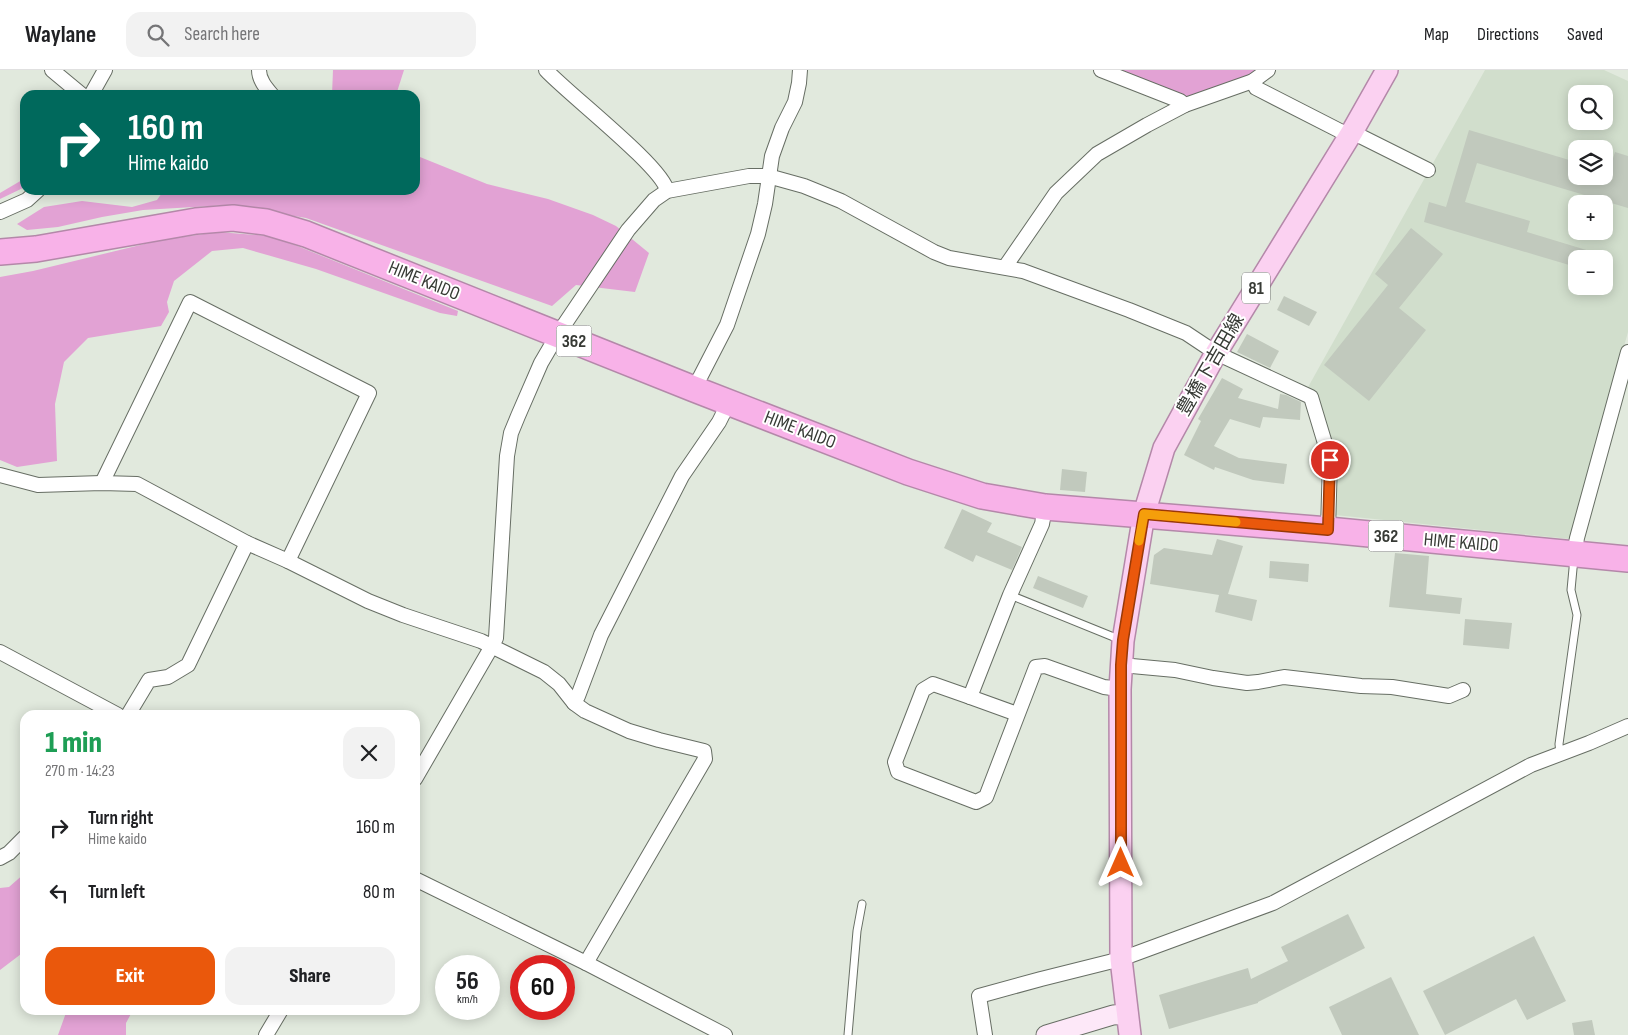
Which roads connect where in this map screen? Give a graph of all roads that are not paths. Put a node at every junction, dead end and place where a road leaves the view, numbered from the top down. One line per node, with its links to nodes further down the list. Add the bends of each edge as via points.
1 (52, 70): 10 (street)
2 (105, 70): 11 (street)
3 (259, 70): 12 (street, via 258,74)
4 (546, 70): 17 (street, via 658,174)
5 (800, 70): 16 (street, via 795,102 782,128)
6 (1101, 70): 13 (street)
7 (1268, 70): 9 (street)
8 (1387, 70): 14 (main road, 豊橋下吉田線 / 81)
9 (1253, 81): 13 (street); 14 (street, via 1256,88)
10 (76, 90)
11 (85, 90)
12 (268, 90)
13 (1185, 105): 21 (street, via 1097,154 1056,193)
14 (1351, 134): 15 (street); 24 (main road, 豊橋下吉田線 / 81)
15 (1428, 170)
16 (768, 176): 17 (street, via 749,176); 21 (street, via 841,201 949,258); 25 (street, via 758,234 727,325)
17 (667, 191): 22 (street, via 654,200 628,230)
18 (32, 195): 19 (street)
19 (0, 212)
20 (0, 252): 22 (highway, HIME KAIDO / 362, via 196,220 233,218 266,222 306,234)
21 (1005, 267): 24 (street, via 1129,310 1186,334)
22 (558, 334): 25 (highway, HIME KAIDO / 362); 38 (street, via 541,364 512,433 507,456 496,638)
23 (1628, 352): 33 (street)
24 (1216, 353): 30 (main road, 豊橋下吉田線 / 81, via 1164,448); 31 (street, via 1312,397 1330,460)
25 (694, 389): 26 (highway, HIME KAIDO / 362)
26 (729, 402): 29 (highway, HIME KAIDO / 362, via 908,472 982,496); 44 (street, via 720,422 682,476 601,635)
27 (0, 475): 28 (street, via 38,485)
28 (102, 483): 32 (street, via 137,484); 35 (street, via 190,302 369,393)
29 (1046, 507): 30 (highway, HIME KAIDO / 362); 36 (street, via 1042,524)
30 (1144, 514): 31 (highway, HIME KAIDO / 362); 37 (main road, 豊橋下吉田線)
31 (1328, 530): 33 (highway, HIME KAIDO / 362)
32 (247, 543): 35 (street); 46 (street, via 188,666 150,680)
33 (1574, 554): 34 (highway, HIME KAIDO / 362); 49 (lane, via 1571,590 1577,615)
34 (1628, 559)
35 (288, 561): 38 (street, via 403,616)
36 (1010, 595): 37 (lane); 43 (street)
37 (1123, 640): 40 (main road, 豊橋下吉田線)
38 (492, 646): 44 (street, via 544,672); 50 (street)
39 (0, 652): 45 (street)
40 (1121, 665): 41 (main road, 豊橋下吉田線); 42 (street, via 1175,670 1247,683 1284,676 1449,696)
41 (1120, 689): 47 (street, via 1104,688 1046,666 1036,668); 55 (main road, 豊橋下吉田線)
42 (1463, 690)
43 (970, 697): 47 (street); 47 (street, via 933,684 923,690 895,762 898,772 976,802 986,797)
44 (574, 703): 56 (street, via 629,730 704,751 705,759)
45 (109, 710)
46 (131, 710)
47 (1017, 714)
48 (1628, 726): 49 (street)
49 (1560, 753): 55 (street, via 1531,765 1273,903)
50 (420, 770)
51 (20, 842): 52 (street)
52 (0, 858)
53 (420, 881): 56 (street)
54 (862, 904): 61 (lane)
55 (1121, 959): 57 (main road, 豊橋下吉田線); 62 (street, via 979,996)
56 (586, 963): 60 (street)
57 (1128, 1014): 63 (street, via 1113,1015); 64 (main road, 豊橋下吉田線)
58 (278, 1015): 59 (street)
59 (266, 1035)
60 (726, 1035)
61 (848, 1035)
62 (985, 1035)
63 (1046, 1035)
64 (1130, 1035)

